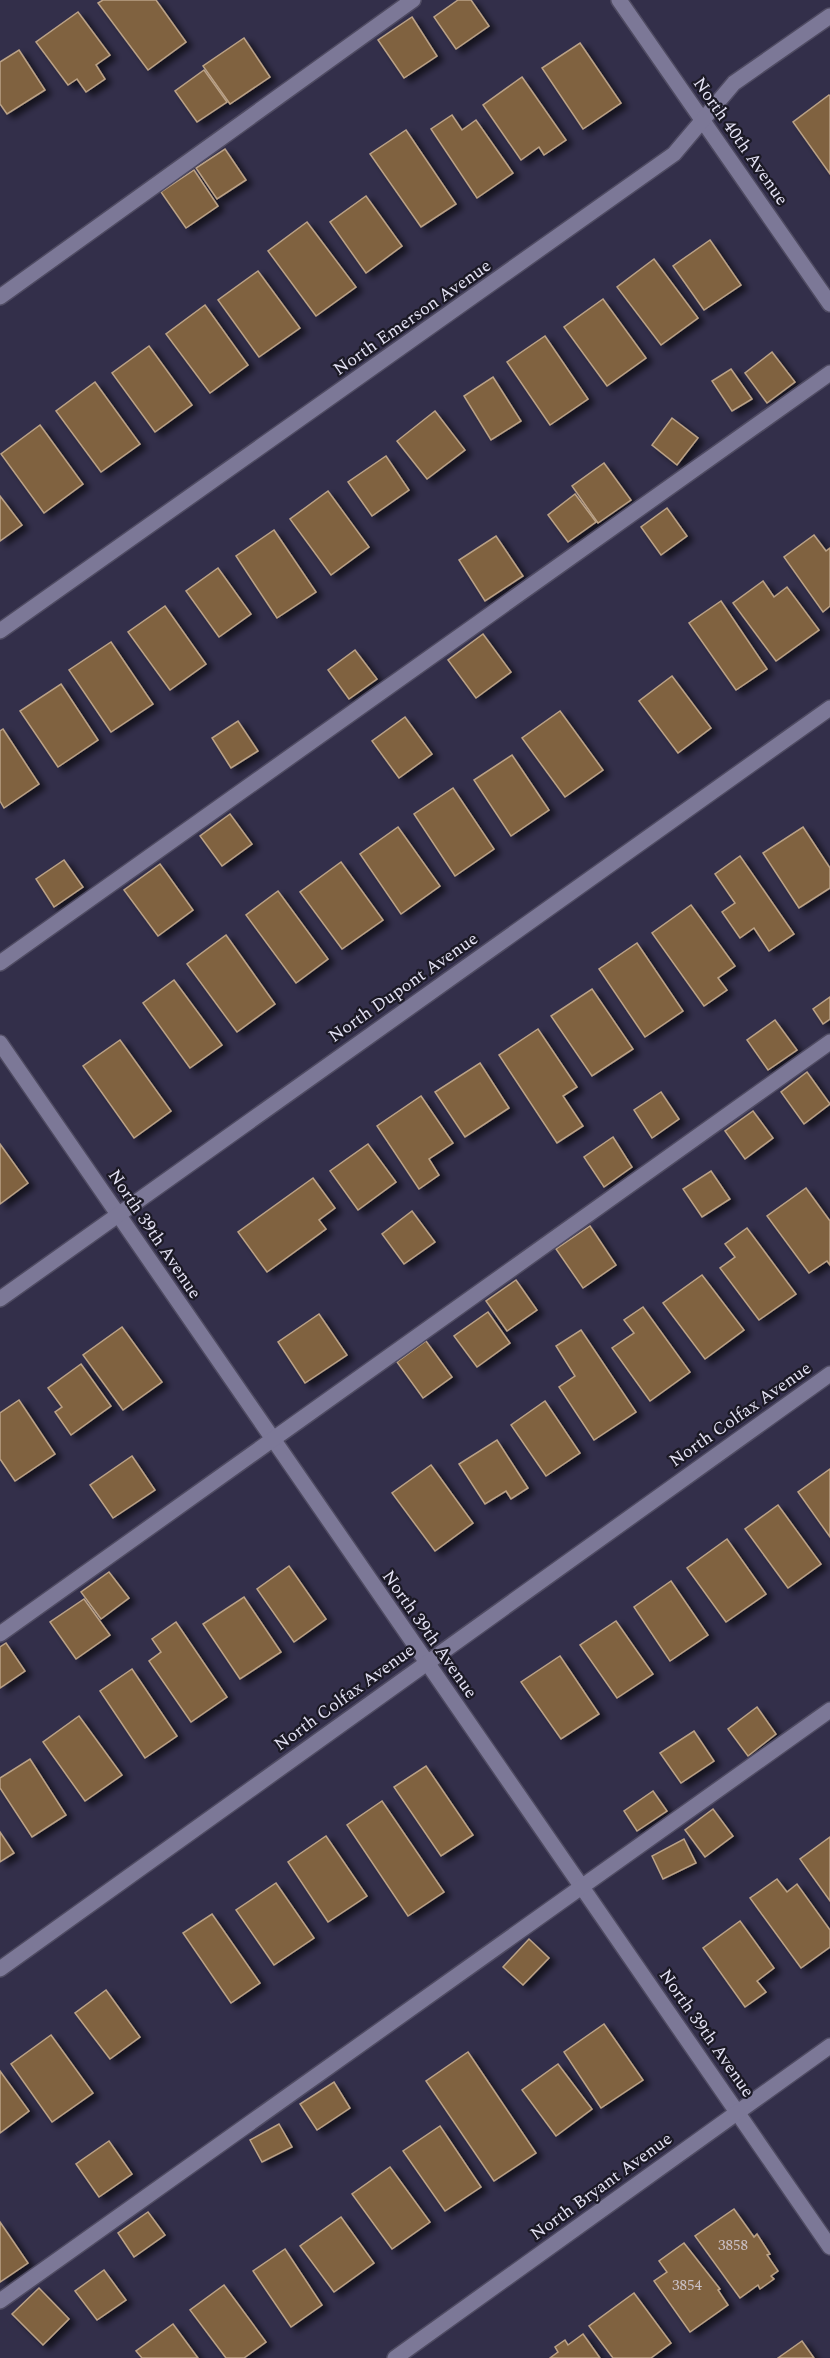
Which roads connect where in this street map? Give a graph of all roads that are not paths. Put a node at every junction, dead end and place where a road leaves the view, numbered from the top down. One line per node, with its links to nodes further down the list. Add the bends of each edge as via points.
1 (413, 0): 5 (street)
2 (619, 0): 4 (street, North 40th Avenue)
3 (830, 16): 4 (street, North Emerson Avenue, via 734,83)
4 (703, 121): 6 (street, North 40th Avenue); 8 (street, North Emerson Avenue, via 674,154)
5 (0, 297)
6 (830, 304)
7 (830, 373): 10 (street)
8 (0, 631)
9 (830, 708): 13 (street, North Dupont Avenue)
10 (0, 963)
11 (830, 1042): 16 (street)
12 (0, 1043): 13 (street, North 39th Avenue)
13 (118, 1214): 14 (street, North Dupont Avenue); 16 (street, North 39th Avenue)
14 (0, 1299)
15 (830, 1374): 18 (street, North Colfax Avenue)
16 (273, 1440): 17 (street); 18 (street, North 39th Avenue)
17 (0, 1635)
18 (425, 1663): 20 (street, North 39th Avenue); 21 (street, North Colfax Avenue)
19 (830, 1710): 20 (street)
20 (581, 1887): 23 (street, North 39th Avenue); 25 (street)
21 (0, 1969)
22 (830, 2046): 23 (street, North Bryant Avenue)
23 (738, 2111): 24 (street, North 39th Avenue); 26 (street, North Bryant Avenue)
24 (830, 2247)
25 (0, 2301)
26 (395, 2358)

